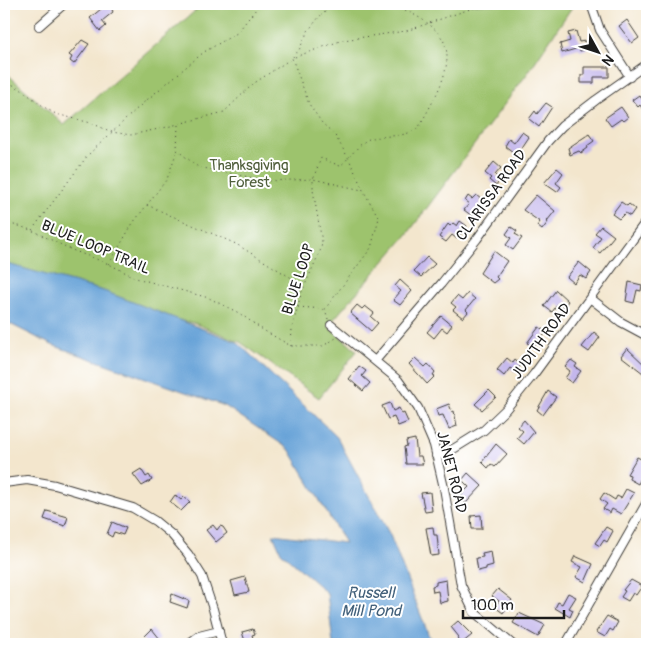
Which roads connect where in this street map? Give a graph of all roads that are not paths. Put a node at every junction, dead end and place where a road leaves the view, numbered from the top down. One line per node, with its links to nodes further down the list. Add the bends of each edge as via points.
1 (64, 4): 3 (street)
2 (591, 4): 5 (street, via 600,30)
3 (40, 26)
4 (647, 64): 5 (street, CLARISSA ROAD)
5 (630, 77): 10 (street, CLARISSA ROAD, via 562,126 548,141 453,269)
6 (647, 220): 7 (street, JUDITH ROAD)
7 (590, 298): 9 (street, via 621,322); 11 (street, JUDITH ROAD, via 506,409 484,430)
8 (330, 325): 10 (street, JANET ROAD)
9 (647, 336)
10 (375, 361): 11 (street, JANET ROAD, via 398,380 418,408)
11 (436, 456): 17 (street, JANET ROAD, via 460,585 474,612)
12 (4, 483): 14 (street, via 27,480 56,485 133,508 154,520 172,535 202,576)
13 (647, 502): 18 (street)
14 (219, 631): 15 (street, via 199,636); 16 (street)
15 (188, 644)
16 (222, 644)
17 (512, 644)
18 (566, 644)

